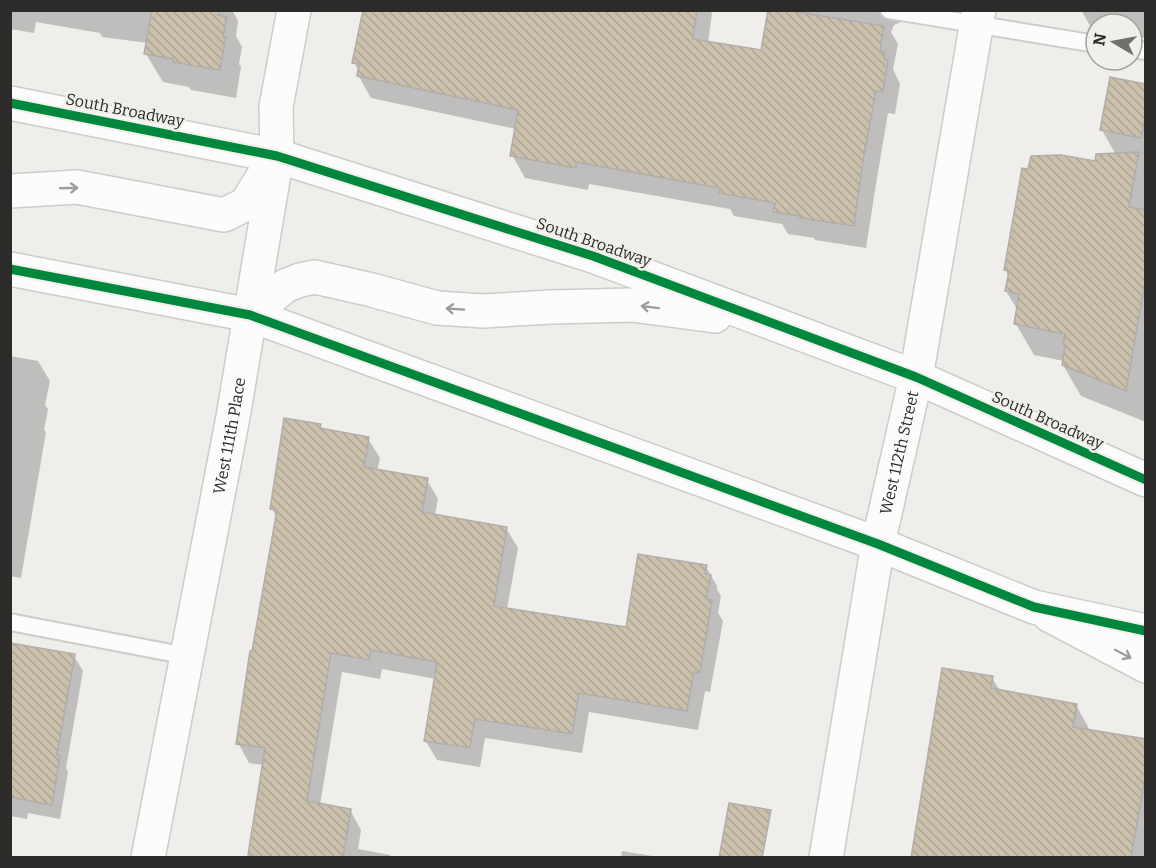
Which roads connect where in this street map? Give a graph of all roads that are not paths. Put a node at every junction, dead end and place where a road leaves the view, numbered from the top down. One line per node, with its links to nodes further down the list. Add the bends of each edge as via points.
1 (294, 10): 6 (main road, West 111th Place, via 276,107)
2 (889, 10): 3 (lane)
3 (977, 18): 4 (lane); 11 (main road, West 112th Street)
4 (1084, 41)
5 (10, 103): 6 (main road, South Broadway)
6 (277, 156): 7 (main road, one-way to 6, via 77,187 224,215 246,204); 9 (main road, West 111th Place); 10 (main road, South Broadway, via 592,256)
7 (10, 191)
8 (10, 269): 9 (main road)
9 (250, 315): 10 (main road, one-way to 9, via 632,305 483,311 436,308 315,277 285,286); 13 (main road); 17 (main road, West 111th Place)
10 (771, 323): 11 (main road, South Broadway)
11 (916, 377): 12 (main road, South Broadway); 13 (main road, West 112th Street)
12 (1146, 480)
13 (878, 544): 14 (main road); 20 (main road, West 112th Street)
14 (1034, 607): 16 (main road); 18 (main road, one-way to 18)
15 (10, 622): 17 (lane)
16 (1146, 631)
17 (187, 656): 19 (main road, West 111th Place)
18 (1146, 666)
19 (148, 858)
20 (826, 858)

